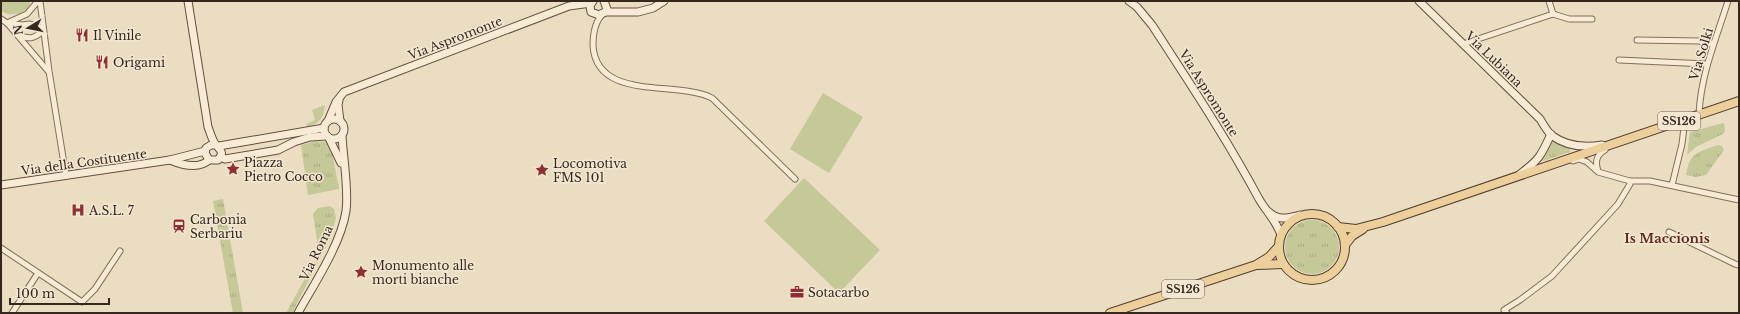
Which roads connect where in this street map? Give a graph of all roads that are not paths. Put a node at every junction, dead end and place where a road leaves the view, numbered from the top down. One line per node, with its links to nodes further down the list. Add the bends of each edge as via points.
1 (39, 1): 15 (street, via 28,14); 17 (street)
2 (188, 1): 31 (main road)
3 (664, 1): 10 (main road, via 653,8 638,12)
4 (1129, 1): 53 (main road, Via Aspromonte, via 1152,25 1237,157)
5 (1419, 1): 20 (main road, Via Lubiana)
6 (1549, 1): 12 (street)
7 (1728, 1): 21 (street, Via Solki)
8 (605, 2): 10 (main road); 11 (main road)
9 (592, 7): 11 (main road, Via Aspromonte, via 599,15); 16 (street); 25 (main road, Via Aspromonte, via 569,6 344,92)
10 (615, 11): 11 (main road)
11 (604, 13): 16 (street)
12 (1553, 14): 14 (street, via 1569,19); 20 (street)
13 (1, 19): 15 (street)
14 (1592, 19)
15 (7, 23): 17 (street, via 30,24); 18 (street)
16 (596, 27): 48 (street, via 594,51 599,64 610,76 618,81 641,86 702,92 712,98)
17 (42, 30): 18 (street, via 35,38); 24 (street)
18 (18, 36): 24 (street)
19 (1638, 40): 21 (street, via 1699,41)
20 (1463, 44): 32 (main road, Via Lubiana)
21 (1713, 44): 23 (street, Via Solki)
22 (1619, 60): 23 (street)
23 (1707, 64): 27 (street, Via Solki, via 1700,92)
24 (49, 71): 45 (street)
25 (340, 98): 28 (main road); 30 (main road, Via Aspromonte)
26 (1739, 101): 27 (main road, SS126)
27 (1699, 114): 29 (main road, SS126)
28 (340, 121): 30 (main road, via 334,119); 33 (main road, via 344,128)
29 (1685, 123): 36 (main road, SS126); 51 (street)
30 (326, 124): 34 (main road); 35 (main road)
31 (208, 127): 37 (main road, via 212,140); 39 (main road)
32 (1551, 134): 36 (main road, Via Lubiana, via 1583,147); 47 (main road, via 1542,154)
33 (342, 135): 35 (main road, via 337,138); 46 (main road, Via Roma)
34 (281, 136): 37 (main road); 38 (main road, via 284,139)
35 (328, 137): 38 (main road, via 310,137); 46 (main road, Via Roma)
36 (1620, 141): 43 (main road, SS126); 44 (street, via 1600,153 1596,162)
37 (218, 146): 39 (main road, via 211,144); 40 (main road, via 221,151)
38 (284, 147): 40 (main road, via 225,159)
39 (206, 149): 41 (main road, Via della Costituente); 42 (main road)
40 (220, 157): 42 (main road, via 216,161)
41 (170, 160): 42 (main road, Via della Costituente, via 188,166 206,163); 45 (main road, Via della Costituente)
42 (209, 160)
43 (1547, 166): 44 (street, via 1558,166 1579,159 1587,162); 47 (main road, SS126)
44 (1598, 172): 49 (street)
45 (66, 176): 50 (main road, Via della Costituente)
46 (345, 176): 69 (main road, Via Roma, via 346,212 338,240)
47 (1517, 176): 55 (main road, SS126)
48 (795, 179)
49 (1630, 181): 51 (street, via 1650,180); 67 (street, via 1618,204 1552,276)
50 (1, 185)
51 (1672, 185): 52 (street)
52 (1739, 200)
53 (1262, 204): 54 (main road, Via Aspromonte, via 1274,216 1280,218); 58 (main road, Via Aspromonte)
54 (1300, 215): 56 (main road, via 1321,215 1331,219); 58 (main road, via 1288,223)
55 (1375, 223): 56 (main road, SS126, via 1356,229); 59 (main road, SS126, via 1356,233)
56 (1338, 227): 59 (main road)
57 (1669, 232): 65 (street)
58 (1281, 235): 60 (main road)
59 (1345, 245): 63 (main road, via 1340,265 1328,276 1319,279 1299,277)
60 (1279, 246): 63 (main road); 64 (main road, SS126, via 1269,257)
61 (1, 248): 66 (street)
62 (120, 251): 66 (street, via 95,289 82,302)
63 (1283, 264): 64 (main road, SS126)
64 (1256, 265): 70 (main road, SS126)
65 (1739, 265)
66 (38, 273): 68 (street)
67 (1506, 311)
68 (12, 313)
69 (298, 313)
70 (1110, 313)

